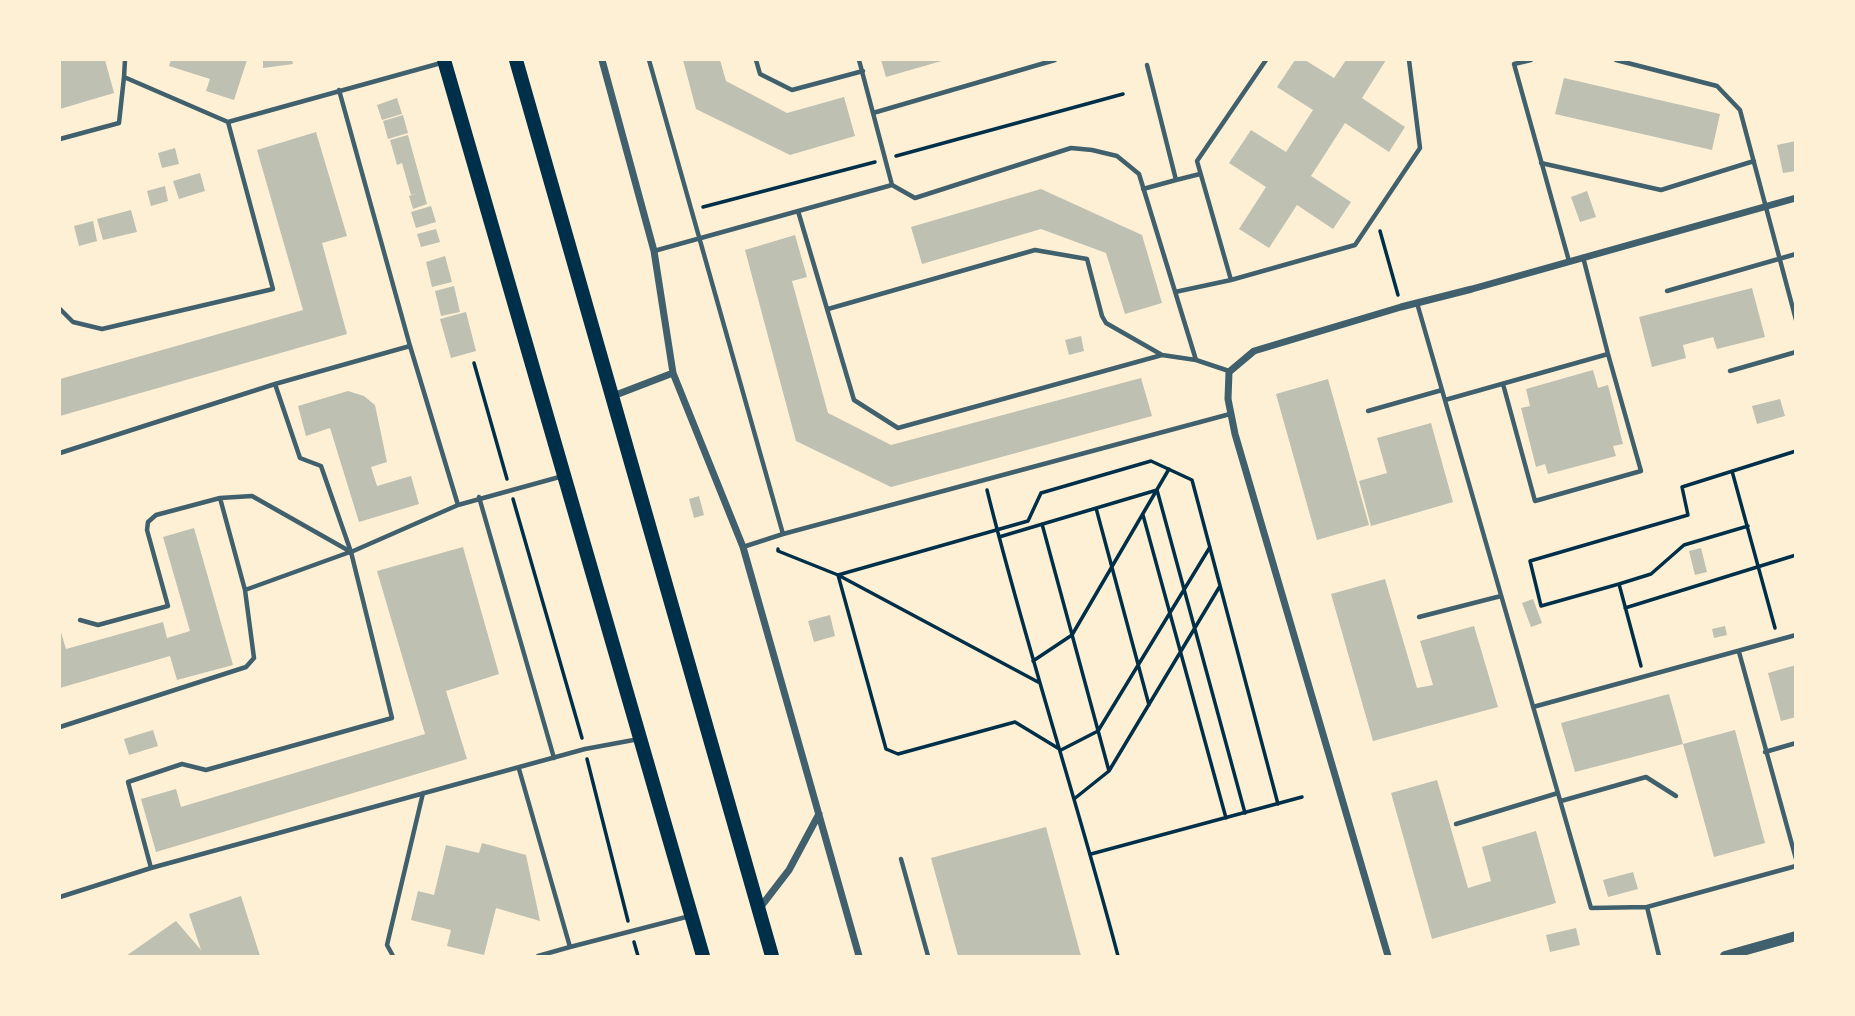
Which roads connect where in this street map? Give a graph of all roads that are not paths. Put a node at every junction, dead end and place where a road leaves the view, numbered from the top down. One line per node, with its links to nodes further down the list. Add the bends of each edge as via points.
1 (125, 60): 15 (lane)
2 (516, 60): 53 (main road)
3 (602, 60): 30 (street)
4 (649, 60): 29 (lane)
5 (756, 60): 14 (lane, via 760,74 792,90)
6 (859, 60): 14 (lane)
7 (1055, 60): 17 (lane)
8 (1266, 60): 22 (lane, via 1196,161)
9 (1409, 60): 35 (lane, via 1420,148 1356,245)
10 (1531, 60): 21 (lane, via 1514,64)
11 (1616, 60): 20 (lane, via 1717,86 1740,110)
12 (445, 61): 16 (lane); 58 (main road)
13 (1147, 65): 23 (lane)
14 (863, 71): 17 (lane)
15 (124, 77): 18 (lane); 19 (lane, via 119,123)
16 (339, 90): 18 (lane); 42 (lane)
17 (873, 113): 24 (lane)
18 (228, 122): 39 (lane, via 273,289 102,329 73,322)
19 (60, 139)
20 (1754, 161): 21 (lane, via 1661,190); 27 (lane)
21 (1540, 162): 34 (lane)
22 (1200, 174): 23 (lane); 35 (lane)
23 (1176, 180): 25 (lane)
24 (892, 185): 25 (lane, via 915,198 1071,149 1117,156 1139,174); 28 (lane)
25 (1143, 189): 37 (lane)
26 (1796, 198): 27 (street)
27 (1767, 206): 32 (street); 33 (lane)
28 (798, 211): 29 (lane); 40 (lane)
29 (700, 238): 30 (lane); 62 (lane)
30 (654, 251): 49 (street)
31 (1796, 254): 33 (lane)
32 (1583, 257): 34 (street); 44 (lane)
33 (1779, 259): 36 (lane); 41 (lane)
34 (1569, 261): 38 (street)
35 (1231, 280): 37 (lane)
36 (1667, 291)
37 (1175, 292): 46 (lane)
38 (1417, 303): 48 (street, via 1254,351); 52 (lane)
39 (60, 309)
40 (828, 309): 45 (lane, via 1035,250 1087,259 1106,323); 45 (lane, via 854,400 898,428)
41 (1796, 320)
42 (410, 346): 50 (lane); 61 (lane)
43 (1796, 352): 47 (lane)
44 (1608, 354): 51 (lane); 51 (lane, via 1641,471 1535,501)
45 (1162, 355): 46 (lane)
46 (1196, 360): 48 (lane)
47 (1730, 371)
48 (1229, 372): 56 (street)
49 (673, 373): 53 (street); 63 (street)
50 (275, 384): 57 (lane); 64 (lane, via 300,458 321,466)
51 (1503, 384): 54 (lane)
52 (1442, 390): 54 (lane); 55 (lane)
53 (612, 396): 90 (main road)
54 (1445, 400): 66 (lane)
55 (1368, 411)
56 (1231, 414): 62 (lane); 100 (street)
57 (60, 453)
58 (564, 476): 59 (lane); 73 (main road)
59 (479, 497): 61 (lane); 76 (lane)
60 (220, 498): 64 (lane, via 251,496); 65 (lane); 68 (lane, via 156,515 148,522 168,606 98,625)
61 (458, 505): 64 (lane)
62 (783, 534): 63 (lane)
63 (743, 547): 82 (street)
64 (351, 552): 65 (lane); 87 (lane, via 392,718 206,770 182,764 128,782)
65 (245, 590): 72 (lane, via 254,645 254,657 246,667)
66 (1501, 596): 67 (lane); 71 (lane)
67 (1419, 617)
68 (80, 620)
69 (1796, 635): 70 (lane)
70 (1738, 652): 71 (lane); 75 (lane)
71 (1533, 708): 79 (lane)
72 (60, 727)
73 (640, 738): 76 (lane); 91 (main road)
74 (1796, 743): 75 (lane)
75 (1765, 752): 85 (lane)
76 (554, 758): 77 (lane)
77 (519, 769): 78 (lane); 93 (lane)
78 (423, 793): 87 (lane); 94 (lane, via 387,945)
79 (1558, 793): 81 (lane); 83 (lane)
80 (1676, 796): 81 (lane, via 1646,777)
81 (1561, 801): 89 (lane, via 1591,908)
82 (819, 814): 90 (street, via 789,870); 98 (street)
83 (1456, 824)
84 (901, 859): 99 (lane)
85 (1796, 859)
86 (1796, 866): 89 (lane)
87 (151, 868): 88 (lane)
88 (60, 897)
89 (1647, 907): 101 (lane)
90 (759, 909): 97 (main road)
91 (691, 915): 93 (lane); 96 (main road)
92 (1796, 936): 102 (street)
93 (570, 947): 95 (lane)
94 (393, 957)
95 (538, 957)
96 (703, 957)
97 (772, 957)
98 (859, 957)
99 (928, 957)
100 (1388, 957)
101 (1659, 957)
102 (1725, 957)

